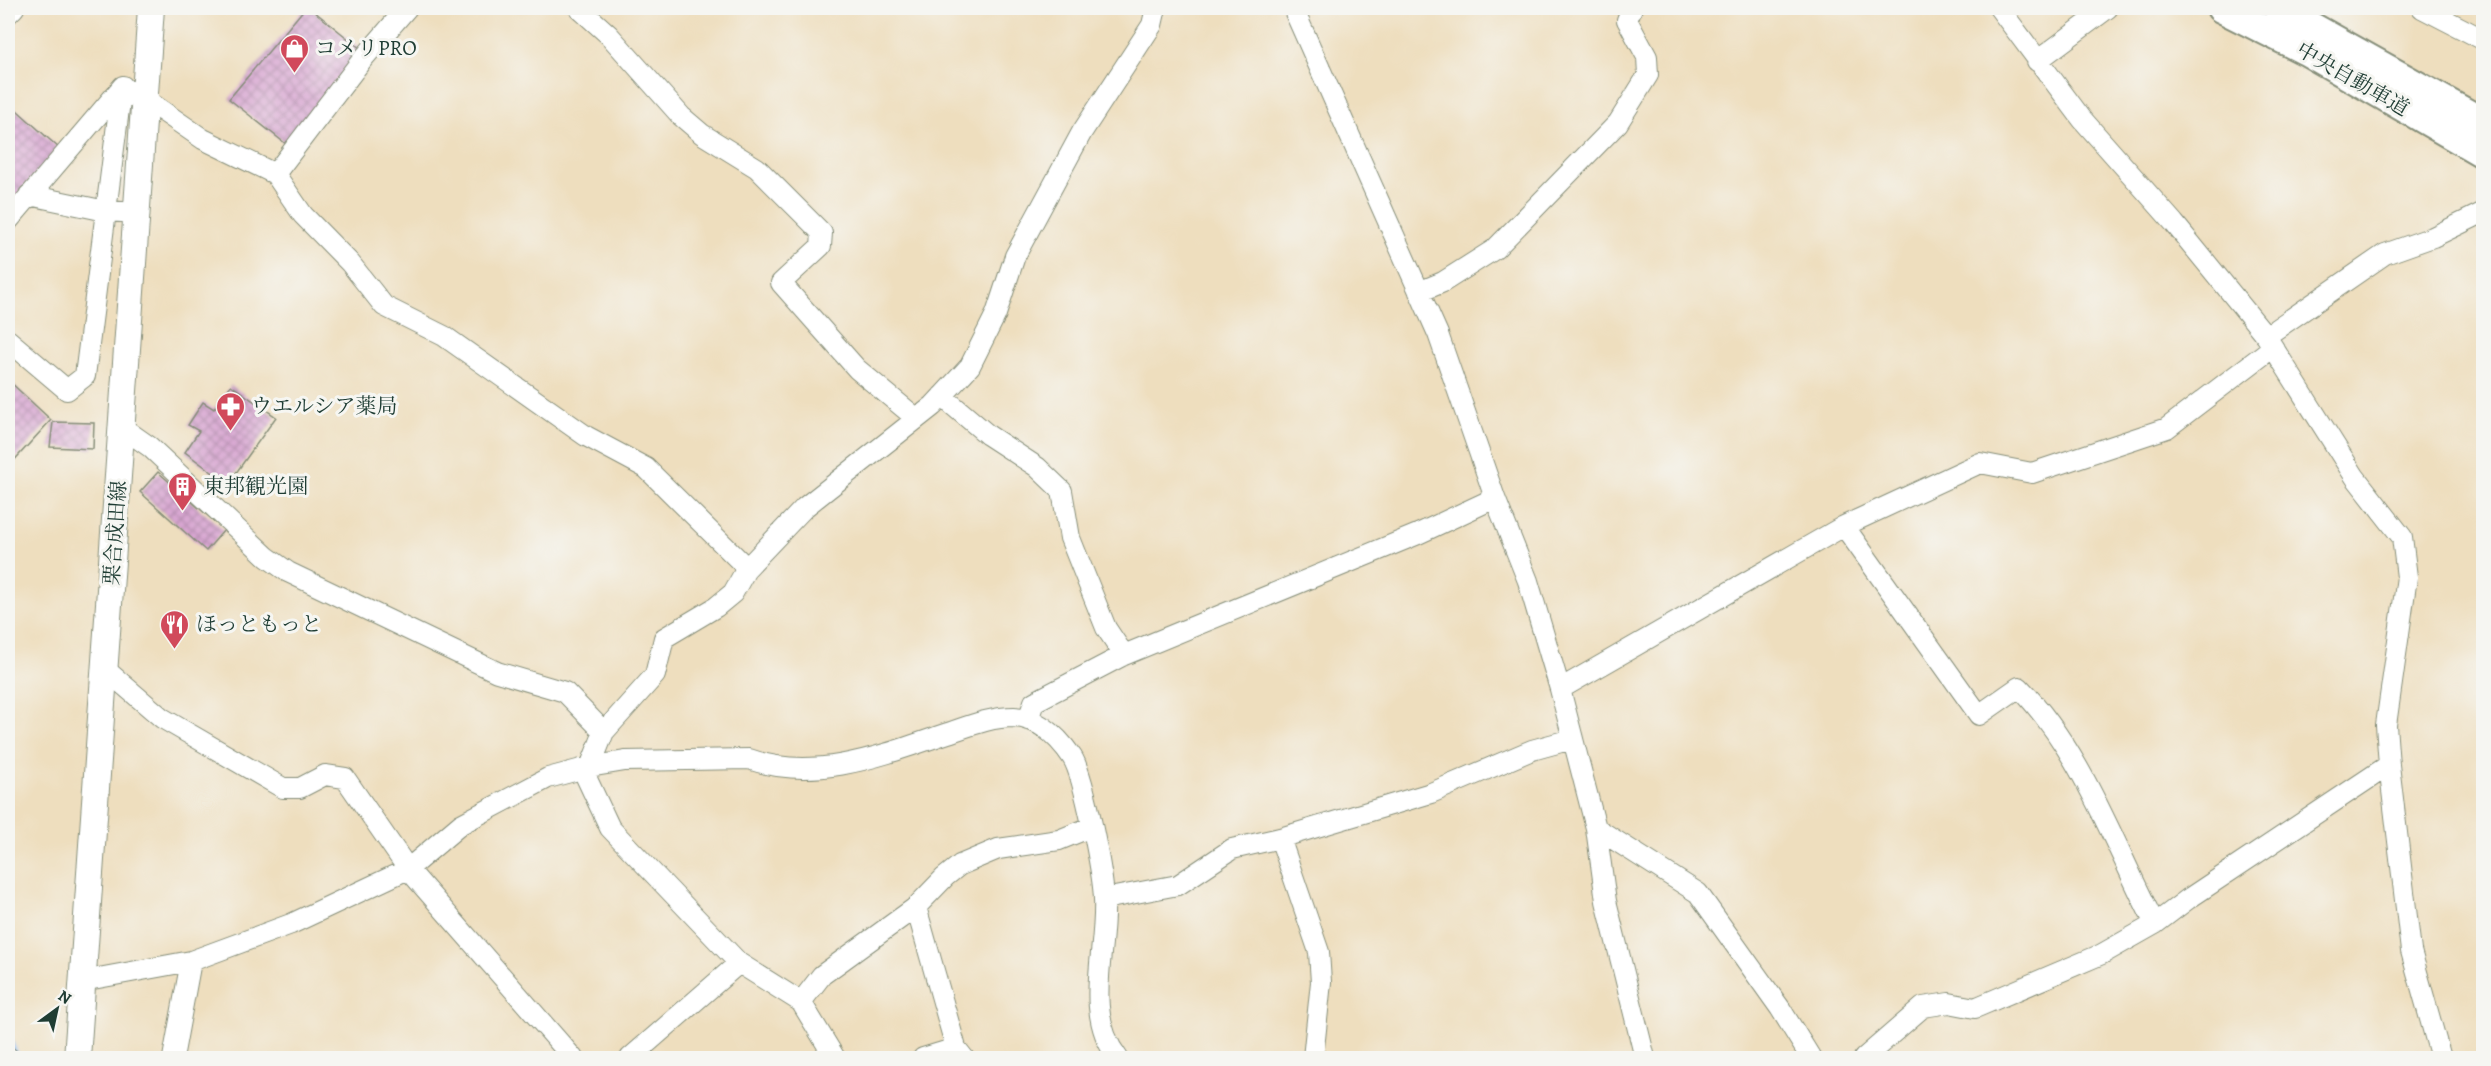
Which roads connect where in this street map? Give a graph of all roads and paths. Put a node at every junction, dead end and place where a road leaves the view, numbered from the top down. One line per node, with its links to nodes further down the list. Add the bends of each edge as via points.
1 (14, 8): 13 (street)
2 (151, 8): 16 (main road, 栗合成田線)
3 (407, 8): 19 (street)
4 (579, 8): 29 (street, via 609,35 681,117 757,168 822,233 821,246 781,283 857,369)
5 (1156, 8): 28 (street, via 1152,25 1082,132 1015,255 996,314 970,366)
6 (1293, 8): 25 (street)
7 (1632, 8): 25 (street, via 1627,20 1647,57 1648,75 1618,123 1496,249)
8 (1999, 8): 15 (street)
9 (2108, 8): 15 (street)
10 (2221, 8): 18 (highway, 中央自動車道, via 2306,51)
11 (2278, 8): 17 (highway, 中央自動車道)
12 (2422, 8): 14 (street)
13 (8, 14)
14 (2484, 39)
15 (2037, 61): 27 (street)
16 (146, 84): 19 (street, via 203,139); 20 (street, via 128,79); 21 (street, via 120,101); 22 (main road, 栗合成田線)
17 (2484, 123)
18 (2484, 154)
19 (275, 174): 33 (street, via 303,216 350,263 384,306 444,336 585,436 646,468)
20 (29, 195): 21 (street); 24 (street)
21 (106, 211): 22 (street); 26 (street, via 86,376 67,390)
22 (138, 213): 30 (main road, 栗合成田線)
23 (2481, 215): 27 (street, via 2385,254)
24 (8, 221)
25 (1419, 292): 31 (street, via 1438,334)
26 (8, 340)
27 (2269, 342): 32 (street, via 2167,428 2032,473 1980,463); 40 (street, via 2355,477 2402,537 2406,577 2386,725)
28 (942, 396): 29 (street); 34 (street, via 988,435 1037,467 1062,491 1070,538 1106,628)
29 (916, 418): 33 (street, via 805,507)
30 (123, 428): 35 (main road, 栗合成田線); 38 (street, via 150,447 288,572 497,672 565,692)
31 (1495, 498): 34 (street, via 1418,534); 36 (street, via 1528,581)
32 (1844, 526): 36 (street); 48 (street, via 1979,715 2019,687 2042,710 2090,786)
33 (747, 568): 38 (street, via 733,593 664,638 655,675)
34 (1124, 655): 37 (street, via 1034,702)
35 (105, 669): 45 (street, via 162,718 283,788 300,788 325,775 345,778); 51 (main road, 栗合成田線)
36 (1560, 689): 39 (street)
37 (1029, 720): 41 (street, via 998,718 851,764 814,767 763,764 749,759 625,761); 42 (street, via 1060,741 1075,761 1081,773)
38 (604, 732): 41 (street)
39 (1572, 739): 43 (street); 44 (street, via 1532,750 1431,792)
40 (2388, 765): 48 (street); 65 (street, via 2411,951)
41 (589, 767): 45 (street, via 548,778 462,824); 50 (street, via 586,777 610,828)
42 (1090, 827): 46 (street); 47 (street, via 1059,840 978,855 945,877)
43 (1596, 828): 62 (street, via 1606,901); 63 (street, via 1698,893)
44 (1280, 838): 46 (street, via 1232,849 1178,885); 61 (street, via 1319,952 1321,982)
45 (408, 869): 49 (street, via 291,924); 56 (street)
46 (1104, 899): 60 (street, via 1099,991 1105,1033)
47 (916, 907): 52 (street, via 822,975); 53 (street)
48 (2155, 924): 64 (street, via 2102,954 1975,1008 1949,1003 1923,1007)
49 (191, 961): 51 (street); 55 (street)
50 (739, 963): 52 (street); 57 (street)
51 (82, 981): 54 (main road, 栗合成田線)
52 (801, 1002): 58 (street)
53 (960, 1053): 59 (street)
54 (77, 1059)
55 (173, 1059)
56 (573, 1059)
57 (630, 1059)
58 (836, 1059)
59 (923, 1059)
60 (1118, 1059)
61 (1313, 1059)
62 (1645, 1059)
63 (1811, 1059)
64 (1864, 1059)
65 (2441, 1059)

